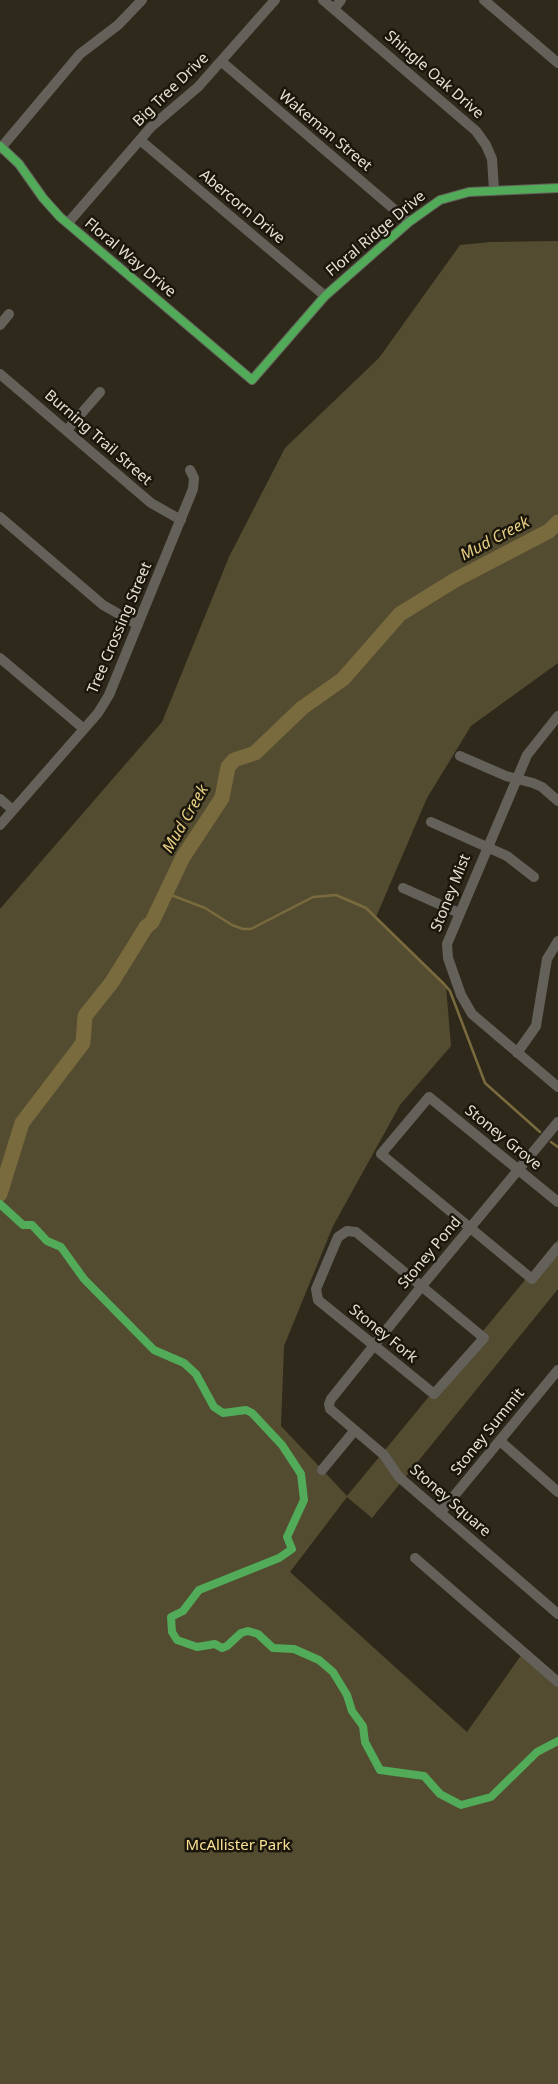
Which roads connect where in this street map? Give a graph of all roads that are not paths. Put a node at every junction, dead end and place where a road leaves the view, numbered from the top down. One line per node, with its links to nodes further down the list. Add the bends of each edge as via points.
1 (142, 0): 10 (street, via 118,25 80,54)
2 (275, 0): 7 (street, Big Tree Drive)
3 (324, 0): 6 (street, Shingle Oak Drive)
4 (341, 0): 6 (street)
5 (484, 0): 8 (street)
6 (334, 9): 12 (street, Shingle Oak Drive, via 476,131 492,159)
7 (222, 62): 9 (street, Big Tree Drive); 13 (street, Wakeman Street)
8 (558, 63)
9 (140, 140): 14 (street, Big Tree Drive); 15 (street, Abercorn Drive)
10 (0, 148): 14 (street, Floral Way Drive, via 19,164 43,198)
11 (558, 188): 12 (street, Floral Ridge Drive)
12 (494, 190): 13 (street, Floral Ridge Drive, via 450,195 426,208)
13 (410, 222): 15 (street, Floral Ridge Drive)
14 (68, 223): 19 (street, Floral Way Drive)
15 (324, 296): 19 (street, Floral Ridge Drive)
16 (9, 314): 17 (street)
17 (0, 325)
18 (0, 374): 21 (street, Burning Trail Street)
19 (252, 380)
20 (100, 392): 21 (street)
21 (67, 430): 24 (street, Burning Trail Street, via 150,503)
22 (190, 470): 24 (street, Tree Crossing Street, via 194,483)
23 (0, 516): 25 (street, via 103,605)
24 (181, 520): 25 (street, Tree Crossing Street)
25 (138, 625): 28 (street, Tree Crossing Street, via 109,695)
26 (0, 658): 28 (street)
27 (558, 716): 30 (street, Stoney Mist, via 535,742)
28 (84, 730): 33 (street, Tree Crossing Street)
29 (460, 756): 30 (street)
30 (517, 779): 32 (street, via 542,787); 36 (street, Stoney Mist)
31 (0, 799): 33 (street)
32 (558, 801)
33 (13, 810): 35 (street, Tree Crossing Street)
34 (431, 822): 36 (street)
35 (0, 826)
36 (487, 846): 37 (street, via 517,862); 39 (street, Stoney Mist)
37 (534, 877)
38 (402, 888): 39 (street)
39 (459, 913): 41 (street, Stoney Mist, via 448,937 447,951 461,995 472,1014)
40 (558, 941): 41 (street, via 547,959 536,1026)
41 (517, 1053): 42 (street, Stoney Mist)
42 (558, 1087)
43 (558, 1122): 44 (street, Stoney Pond)
44 (518, 1170): 45 (street, Stoney Grove); 46 (street, Stoney Pond); 46 (street, Stoney Grove, via 430,1097 381,1154)
45 (558, 1202)
46 (469, 1229): 47 (street, via 532,1279); 48 (street, Stoney Pond)
47 (558, 1247)
48 (421, 1287): 49 (street, Stoney Pond); 49 (street, Stoney Fork, via 484,1338 434,1394); 49 (street, Stoney Fork, via 356,1232 344,1232 338,1237 316,1296)
49 (373, 1346): 51 (street, Stoney Pond)
50 (558, 1370): 53 (street, Stoney Summit)
51 (329, 1404): 52 (street, Stoney Square, via 330,1409)
52 (355, 1430): 54 (street); 56 (street, Stoney Square, via 384,1455 398,1476)
53 (500, 1442): 55 (street); 56 (street, Stoney Summit)
54 (322, 1470)
55 (558, 1492)
56 (440, 1513): 58 (street, Stoney Square)
57 (415, 1558): 59 (street)
58 (558, 1614)
59 (558, 1682)

